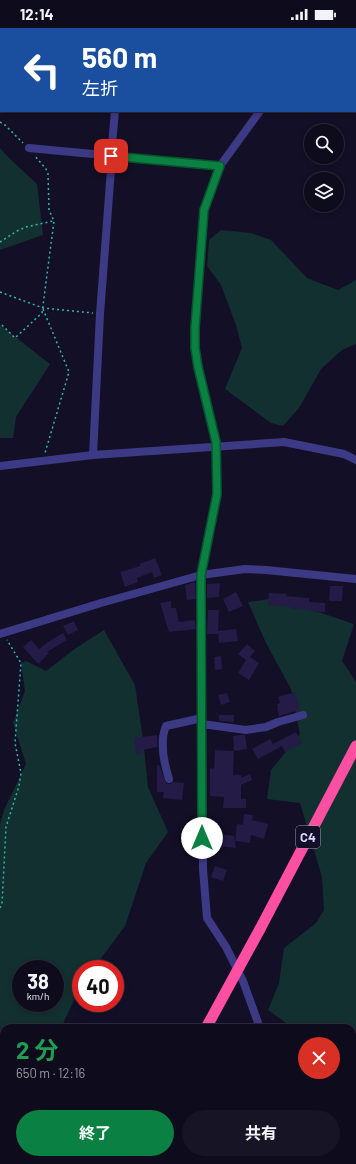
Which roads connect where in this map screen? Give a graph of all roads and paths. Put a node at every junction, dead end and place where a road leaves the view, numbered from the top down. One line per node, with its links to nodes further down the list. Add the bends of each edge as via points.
1 (115, 112): 5 (street)
2 (259, 112): 6 (street)
3 (0, 122): 4 (path)
4 (29, 148): 5 (street); 7 (path, via 48,174 49,210)
5 (111, 156): 6 (street); 11 (street)
6 (220, 166): 13 (street, via 204,210 195,328 198,367)
7 (54, 221): 8 (path, via 26,227); 10 (path)
8 (0, 242)
9 (0, 292): 10 (path)
10 (42, 308): 11 (path); 12 (path, via 42,313 15,338); 15 (path, via 69,372)
11 (100, 314): 14 (street)
12 (2, 325)
13 (216, 447): 14 (street); 16 (street, via 284,442 344,454); 18 (street, via 217,494)
14 (93, 455): 15 (street)
15 (43, 460): 17 (street)
16 (356, 460)
17 (0, 466)
18 (201, 575): 19 (street, via 245,569); 20 (street); 22 (street)
19 (356, 579)
20 (2, 634): 25 (path, via 21,663 15,743 21,773 20,786 6,827)
21 (303, 715): 22 (street, via 266,727 246,730)
22 (202, 721): 24 (street, via 166,726 163,734 164,765); 27 (street, via 203,869 207,918 226,947 243,981)
23 (356, 746): 26 (highway, C4, bridge)
24 (169, 779)
25 (0, 908)
26 (208, 1024)
27 (259, 1024)

